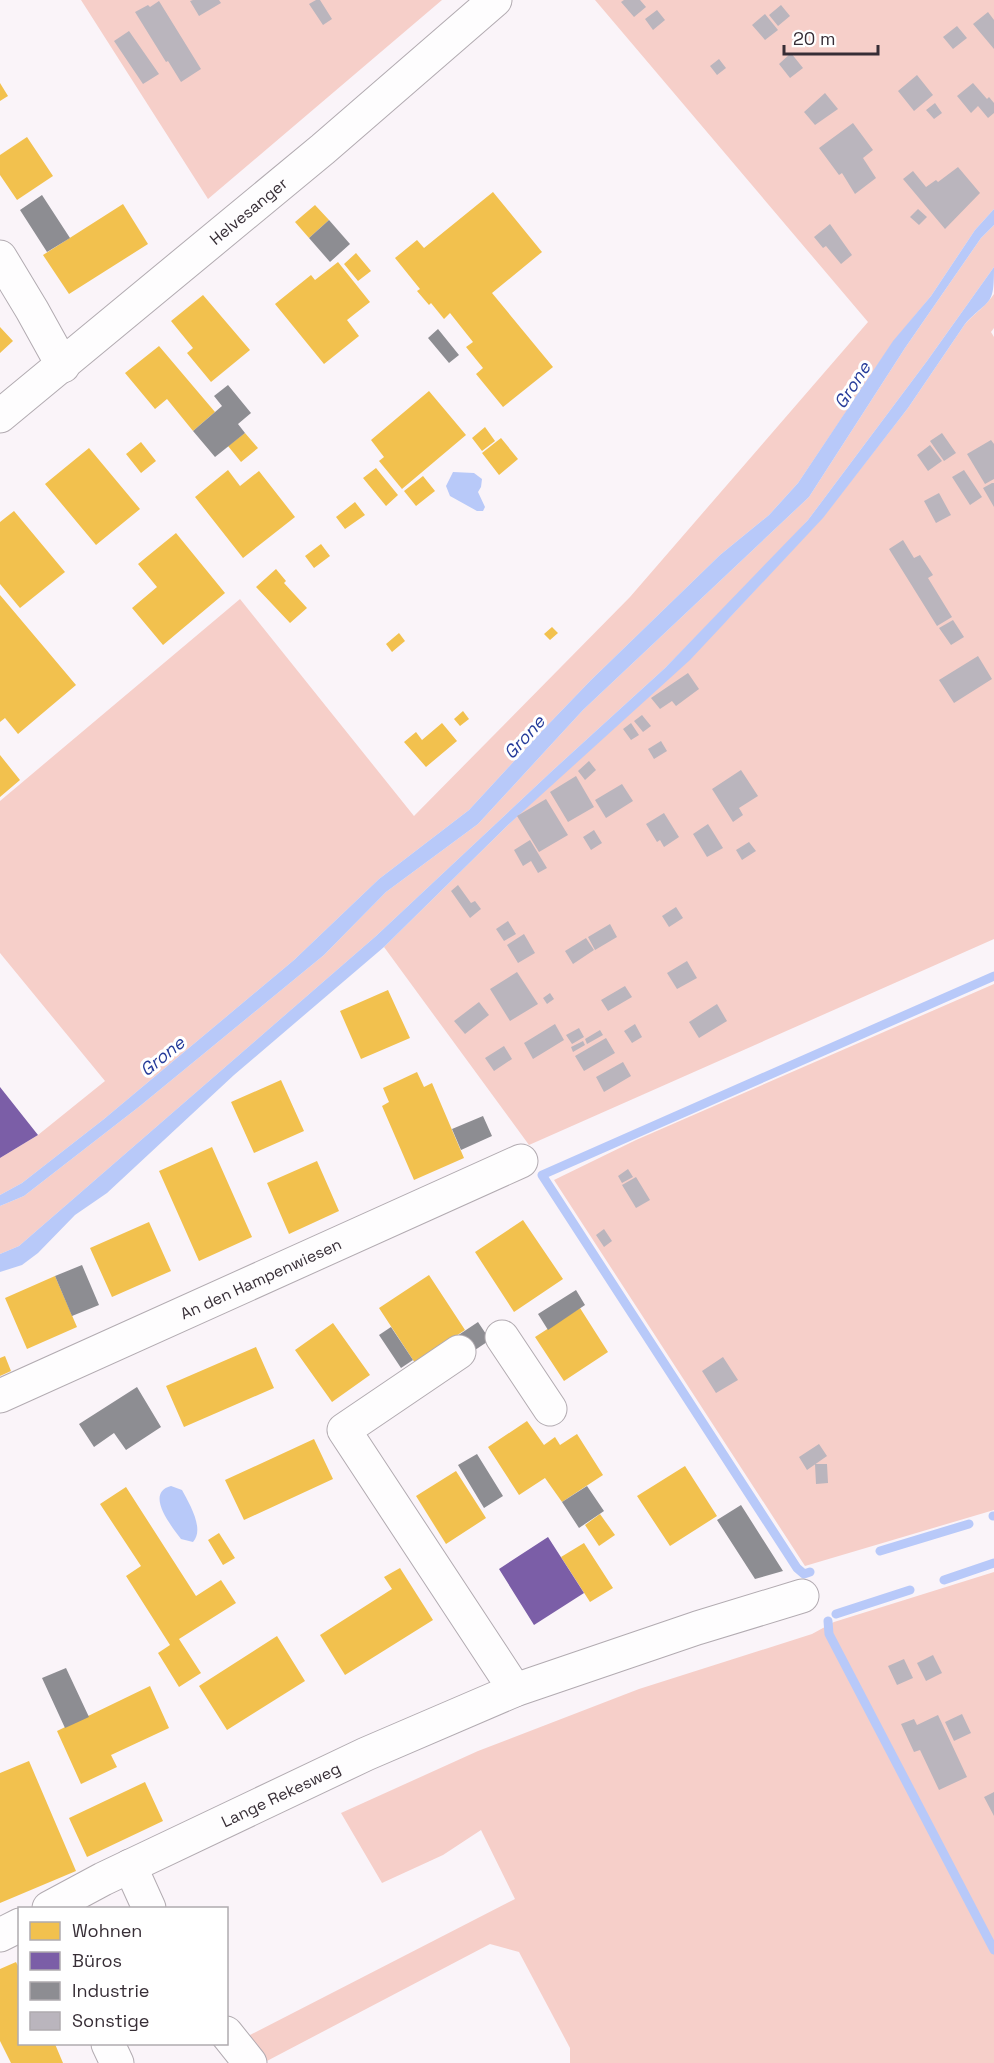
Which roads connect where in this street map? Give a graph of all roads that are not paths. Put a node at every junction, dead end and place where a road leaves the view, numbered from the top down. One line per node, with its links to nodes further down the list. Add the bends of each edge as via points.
1 (495, 0): 3 (street, Helvesanger)
2 (0, 256): 3 (street)
3 (63, 366): 4 (street, Helvesanger)
4 (0, 416)
5 (521, 1161): 8 (street, An den Hampenwiesen)
6 (502, 1337): 9 (street)
7 (459, 1352): 11 (street, via 344,1430)
8 (0, 1396)
9 (550, 1409)
10 (802, 1596): 11 (street, Lange Rekesweg)
11 (515, 1690): 12 (street, Lange Rekesweg, via 366,1754)
12 (130, 1866): 13 (street, Lange Rekesweg); 14 (street)
13 (54, 1907)
14 (149, 1907)
15 (18, 1926): 16 (street)
16 (0, 1935)
17 (228, 2036): 20 (street)
18 (109, 2045): 19 (street)
19 (117, 2063)
20 (250, 2063)

